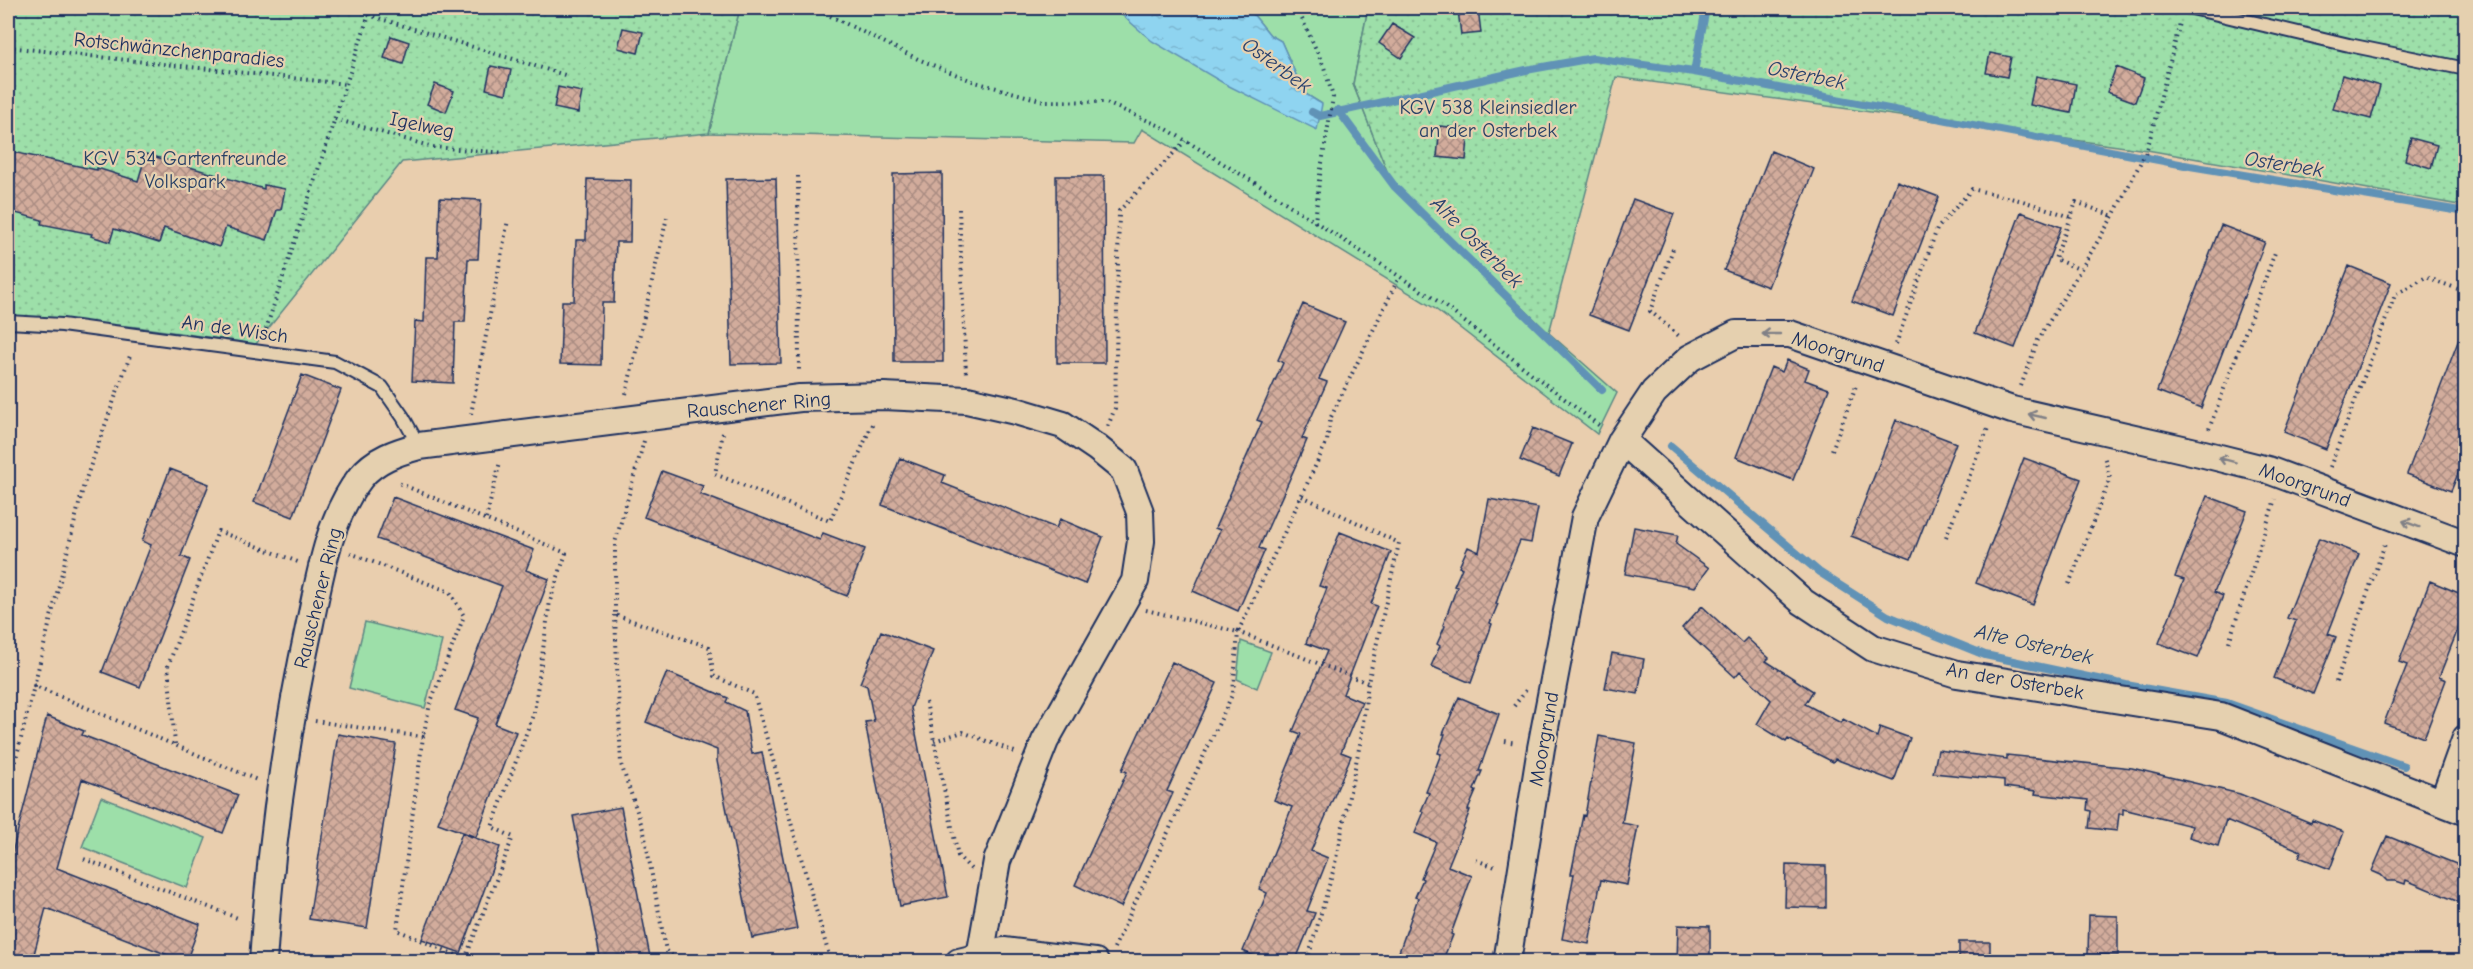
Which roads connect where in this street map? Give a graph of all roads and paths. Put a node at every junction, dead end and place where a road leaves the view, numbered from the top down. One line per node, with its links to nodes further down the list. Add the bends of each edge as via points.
1 (371, 8): 5 (path)
2 (814, 8): 12 (path, via 975,82 1044,101 1104,102)
3 (1297, 8): 20 (path, via 1333,97)
4 (2192, 8): 8 (lane)
5 (368, 15): 9 (path); 10 (path)
6 (2181, 18): 17 (path, via 2147,150)
7 (8, 47): 10 (path, Rotschwänzchenparadies)
8 (2466, 69)
9 (568, 76)
10 (346, 84): 11 (path)
11 (335, 119): 13 (path, Igelweg, via 433,147); 28 (path)
12 (1185, 141): 20 (path); 43 (path, via 1119,211 1116,408)
13 (505, 153)
14 (798, 176): 32 (path)
15 (959, 209): 33 (path)
16 (668, 213): 37 (path)
17 (2113, 216): 18 (path, via 2076,202); 23 (path)
18 (2071, 217): 23 (path, via 2055,259); 30 (path, via 1972,189 1937,229)
19 (508, 220): 40 (path, via 470,410)
20 (1315, 224): 24 (path)
21 (1673, 249): 29 (path, via 1650,311)
22 (2276, 250): 45 (path)
23 (2079, 269): 35 (path)
24 (1399, 277): 41 (path, via 1439,302); 49 (path, via 1330,419 1327,441)
25 (2466, 292): 48 (path, via 2426,277 2395,296)
26 (8, 322): 27 (lane, An de Wisch, via 62,324)
27 (137, 335): 28 (lane, An de Wisch); 63 (path, via 84,484)
28 (259, 351): 42 (lane, An de Wisch, via 335,362 382,387)
29 (1699, 354): 30 (street, Moorgrund, one-way to 29, via 1790,334 1736,334); 41 (street, Moorgrund, via 1654,392)
30 (1877, 364): 35 (street, Moorgrund); 44 (path)
31 (884, 396): 32 (street, Rauschener Ring); 33 (street, Rauschener Ring); 34 (path, via 830,521 715,474)
32 (800, 398): 34 (street, Rauschener Ring)
33 (967, 400): 43 (street, Rauschener Ring, via 1063,425)
34 (728, 406): 36 (street, Rauschener Ring)
35 (2004, 408): 38 (street, Moorgrund, one-way to 35); 52 (path)
36 (652, 415): 37 (street, Rauschener Ring); 58 (path, via 615,543)
37 (620, 419): 39 (street, Rauschener Ring)
38 (2096, 429): 45 (street, Moorgrund); 56 (path, via 2110,478)
39 (507, 434): 40 (street, Rauschener Ring); 51 (path)
40 (475, 438): 42 (street, Rauschener Ring)
41 (1622, 440): 73 (street, An der Osterbek, via 1803,602 1873,648 1957,674 2221,716); 83 (street, Moorgrund, via 1585,517 1541,748)
42 (419, 446): 46 (street, Rauschener Ring, via 388,455)
43 (1097, 448): 57 (street, Rauschener Ring, via 1124,470 1140,512 1141,541 1135,581)
44 (1832, 450)
45 (2200, 453): 47 (street, Moorgrund, one-way to 45)
46 (369, 470): 51 (path); 53 (street, Rauschener Ring, via 344,505)
47 (2283, 476): 48 (street, Moorgrund); 60 (path)
48 (2321, 490): 50 (street, Moorgrund)
49 (1302, 496): 59 (path); 62 (path, via 1399,543)
50 (2395, 518): 54 (street, Moorgrund, one-way to 50); 61 (path)
51 (486, 519): 66 (path, via 566,553 550,601 534,712 492,827 513,837 465,959 397,930)
52 (1946, 537)
53 (329, 544): 55 (street, Rauschener Ring); 66 (path, via 450,592 464,616 430,704)
54 (2466, 544)
55 (321, 571): 65 (street, Rauschener Ring); 69 (path, via 218,531 168,666)
56 (2069, 584)
57 (1122, 604): 59 (path); 70 (street, Rauschener Ring)
58 (615, 615): 80 (path, via 621,764 644,832 666,951); 81 (path, via 709,647 714,676 754,694)
59 (1238, 632): 62 (path); 77 (path, via 1233,693)
60 (2229, 642)
61 (2336, 682)
62 (1368, 684): 82 (path, via 1361,739 1334,868)
63 (33, 685): 69 (path); 72 (path)
64 (926, 702): 68 (path)
65 (291, 717): 66 (path); 71 (street, Rauschener Ring)
66 (423, 737)
67 (2466, 738): 73 (street)
68 (934, 741): 70 (path, via 963,732); 75 (path, via 958,856)
69 (175, 744): 71 (path)
70 (1037, 761): 75 (street, Rauschener Ring, via 997,861)
71 (280, 789): 76 (street, Rauschener Ring)
72 (8, 791)
73 (2454, 807)
74 (84, 859): 76 (path)
75 (992, 889): 78 (street, Rauschener Ring)
76 (265, 928): 79 (street, Rauschener Ring)
77 (1104, 956): 78 (street, via 1004,951)
78 (972, 960)
79 (263, 962)
80 (681, 962)
81 (831, 962)
82 (1307, 962)
83 (1507, 962)

